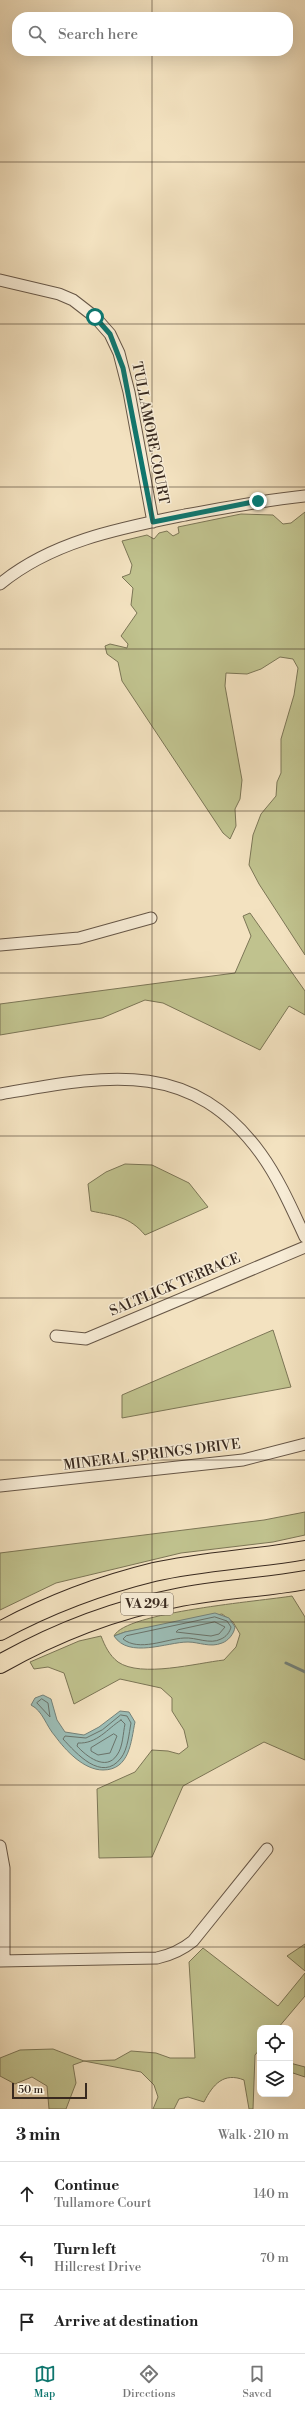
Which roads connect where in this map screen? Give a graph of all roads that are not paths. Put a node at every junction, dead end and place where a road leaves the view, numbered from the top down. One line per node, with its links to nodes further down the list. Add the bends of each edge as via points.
1 (0, 280): 3 (street, TULLAMORE COURT, via 59,294 73,300 95,317 110,334 119,353 129,392)
2 (305, 496): 3 (street, via 258,501)
3 (153, 522): 4 (street, via 90,537 53,552)
4 (0, 584)
5 (151, 918): 6 (street, via 78,938)
6 (0, 945)
7 (0, 1094): 8 (street, via 71,1082 130,1078 157,1082 193,1094 221,1110 241,1129 261,1155 282,1190)
8 (305, 1237)
9 (305, 1247): 10 (street, SALTLICK TERRACE, via 86,1339)
10 (56, 1336)
11 (305, 1444): 12 (street, MINERAL SPRINGS DRIVE, via 243,1460)
12 (0, 1486)
13 (305, 1550): 15 (highway, VA 294, via 154,1572 75,1597)
14 (305, 1580): 16 (highway, VA 294, via 142,1605 67,1631)
15 (0, 1631)
16 (0, 1664)
17 (0, 1846): 19 (street, via 4,1868)
18 (267, 1849): 19 (street, via 198,1935 180,1951 156,1958)
19 (2, 1961)

